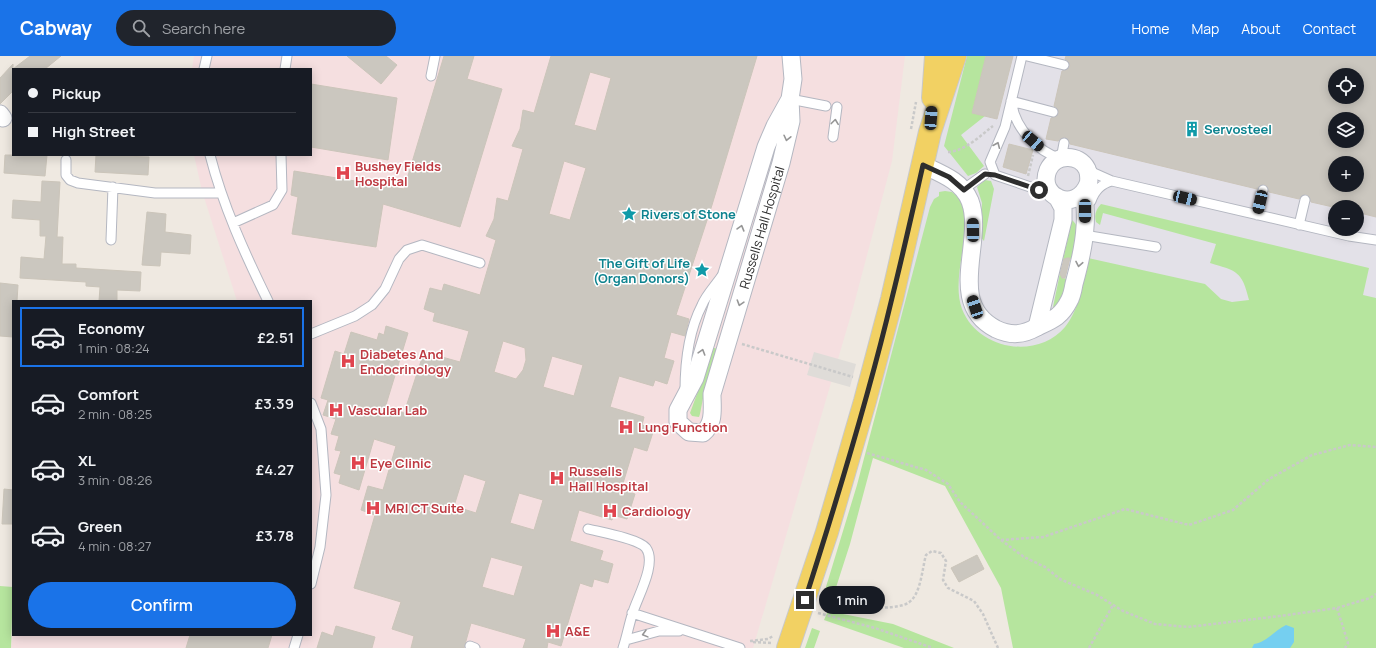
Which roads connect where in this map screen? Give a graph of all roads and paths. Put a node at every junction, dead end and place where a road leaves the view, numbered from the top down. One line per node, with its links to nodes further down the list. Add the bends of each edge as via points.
1 (207, 56): 10 (lane)
2 (287, 56): 11 (lane)
3 (435, 56): 12 (lane)
4 (791, 56): 14 (street, Russells Hall Hospital, via 793,79)
5 (936, 56): 20 (main road)
6 (955, 56): 20 (main road)
7 (1022, 56): 15 (lane)
8 (1027, 56): 9 (lane)
9 (1064, 65)
10 (204, 68)
11 (285, 68)
12 (431, 76)
13 (916, 97): 20 (path)
14 (790, 99): 16 (lane); 51 (street, Russells Hall Hospital, one-way to 51, via 791,121 781,164); 51 (street, Russells Hall Hospital, one-way to 14, via 712,394 711,422 708,429 702,433 689,432 678,422 678,410 695,378 766,147)
15 (1011, 101): 18 (lane); 22 (lane, via 1014,115 1026,135 1051,156); 29 (lane, one-way to 15, via 990,162 1005,127)
16 (826, 106)
17 (837, 107): 21 (lane, one-way to 17)
18 (1053, 112)
19 (997, 122): 23 (path, via 968,145 957,151)
20 (920, 133): 28 (main road)
21 (833, 137)
22 (1063, 151): 27 (street); 36 (street, via 1052,164 1046,177 1047,184)
23 (948, 152)
24 (210, 156): 35 (lane)
25 (281, 156): 39 (lane, via 282,190 273,205)
26 (66, 160): 32 (lane, via 66,175 70,180)
27 (1083, 164): 30 (lane, via 1094,173); 31 (street, via 1089,177)
28 (923, 165): 33 (street, via 949,177); 64 (main road, via 892,299 827,532)
29 (990, 174): 33 (lane); 36 (lane)
30 (1112, 181): 38 (lane); 41 (lane, via 1104,183 1093,194)
31 (1088, 184): 36 (street, via 1086,191 1074,199 1067,200); 41 (street)
32 (113, 187): 35 (lane, via 156,193); 44 (lane)
33 (964, 190): 49 (street, via 971,202 973,215 969,276 975,307 991,326 1003,332 1027,333)
34 (1263, 190): 38 (lane)
35 (221, 193): 39 (lane)
36 (1056, 196): 49 (street, via 1063,208 1063,220)
37 (1305, 200): 40 (lane)
38 (1257, 215): 40 (lane)
39 (233, 223): 48 (lane)
40 (1299, 225): 42 (lane)
41 (1085, 227): 46 (lane); 49 (street, one-way to 49, via 1079,267 1070,300 1059,316)
42 (1328, 229)
43 (1363, 236): 45 (lane)
44 (111, 240)
45 (1376, 240)
46 (1156, 247)
47 (480, 263): 50 (lane, via 422,245 407,250 399,259 385,289 372,305 355,316)
48 (268, 300)
49 (1037, 327)
50 (312, 334)
51 (729, 340): 53 (path)
52 (854, 370): 53 (path)
53 (853, 377): 54 (path)
54 (851, 382)
55 (312, 406): 60 (lane, via 321,429 326,495)
56 (1376, 447): 59 (path, via 1350,445 1312,455 1269,479 1233,510 1189,525 1125,509 1043,537)
57 (864, 452): 59 (path, via 926,470 948,484 960,502)
58 (588, 529): 66 (lane, via 646,547 650,557 648,572)
59 (1001, 540): 63 (path, via 1060,579)
60 (316, 546): 61 (lane)
61 (312, 576)
62 (1376, 594): 65 (path)
63 (1114, 605): 65 (path, via 1155,624 1188,627); 76 (path)
64 (810, 606): 70 (main road); 74 (path); 75 (path, via 894,607 908,603 916,593 926,555 932,551 941,553 946,562 943,580 948,588 974,601 983,614)
65 (1337, 608): 77 (path, via 1348,643)
66 (632, 613): 67 (lane); 71 (lane)
67 (692, 632): 71 (lane, one-way to 71, via 659,630); 73 (lane)
68 (298, 636): 72 (lane)
69 (745, 640): 70 (path)
70 (782, 641)
71 (625, 644)
72 (294, 648)
73 (740, 648)
74 (932, 648)
75 (998, 648)
76 (1089, 648)
77 (1345, 648)

